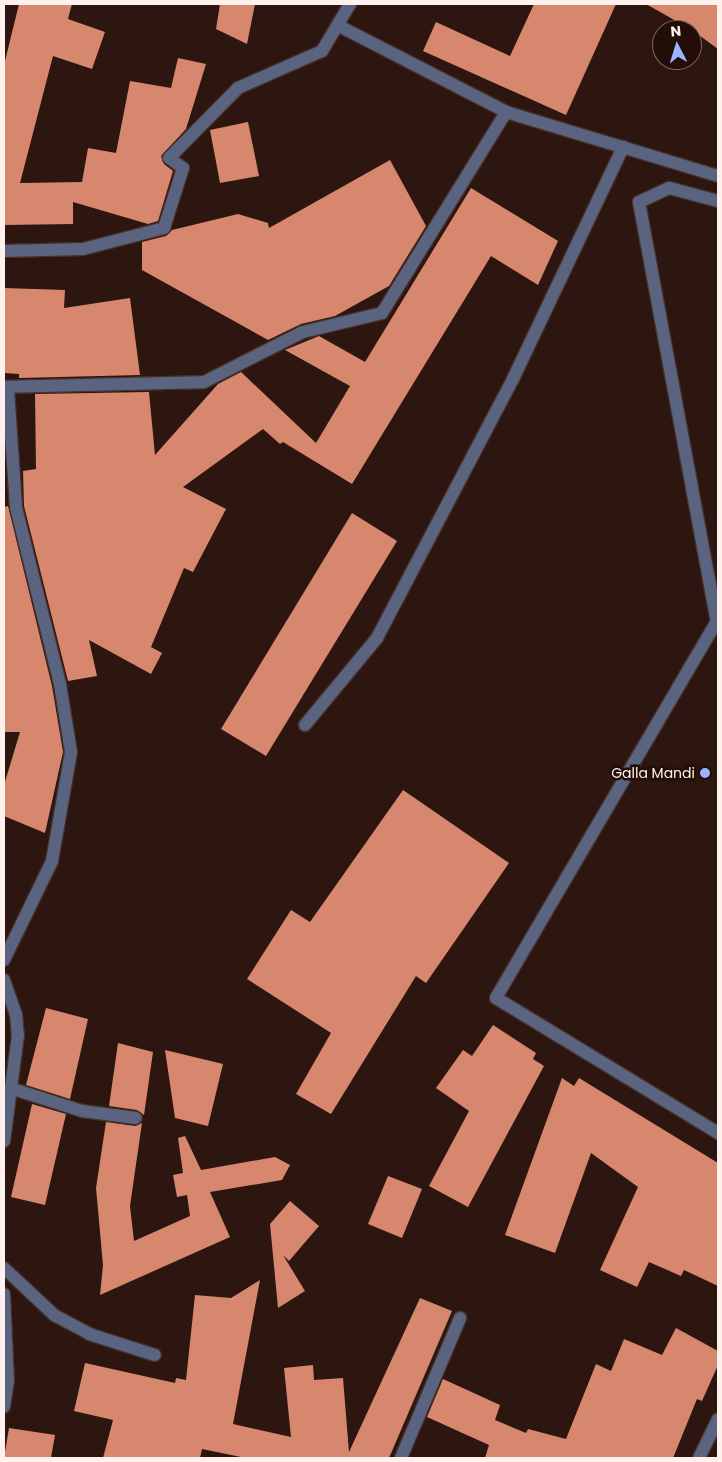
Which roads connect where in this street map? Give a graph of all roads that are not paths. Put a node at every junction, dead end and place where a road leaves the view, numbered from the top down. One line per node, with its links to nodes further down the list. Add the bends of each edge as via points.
1 (350, 4): 2 (street)
2 (339, 26): 3 (street); 7 (street, via 322,51 238,88 169,158 183,168 164,228 83,248)
3 (506, 112): 4 (street); 8 (street, via 382,313 303,332 204,382)
4 (623, 147): 5 (street); 9 (street, via 513,379 376,638)
5 (718, 176)
6 (718, 202): 14 (street, via 669,188 639,202 717,622 496,998)
7 (4, 251)
8 (6, 389): 10 (street, via 16,506 60,684 71,752 52,861)
9 (305, 725)
10 (4, 960)
11 (4, 980): 12 (street, via 17,1021)
12 (10, 1088): 13 (street, via 82,1111); 15 (street)
13 (136, 1118)
14 (718, 1133)
15 (4, 1142)
16 (4, 1268): 20 (street, via 54,1315 89,1334)
17 (4, 1294): 19 (street)
18 (460, 1318): 24 (street)
19 (5, 1324): 21 (street, via 8,1381)
20 (156, 1355)
21 (4, 1407)
22 (718, 1419): 23 (street)
23 (712, 1441): 25 (street)
24 (401, 1458)
25 (699, 1458)

